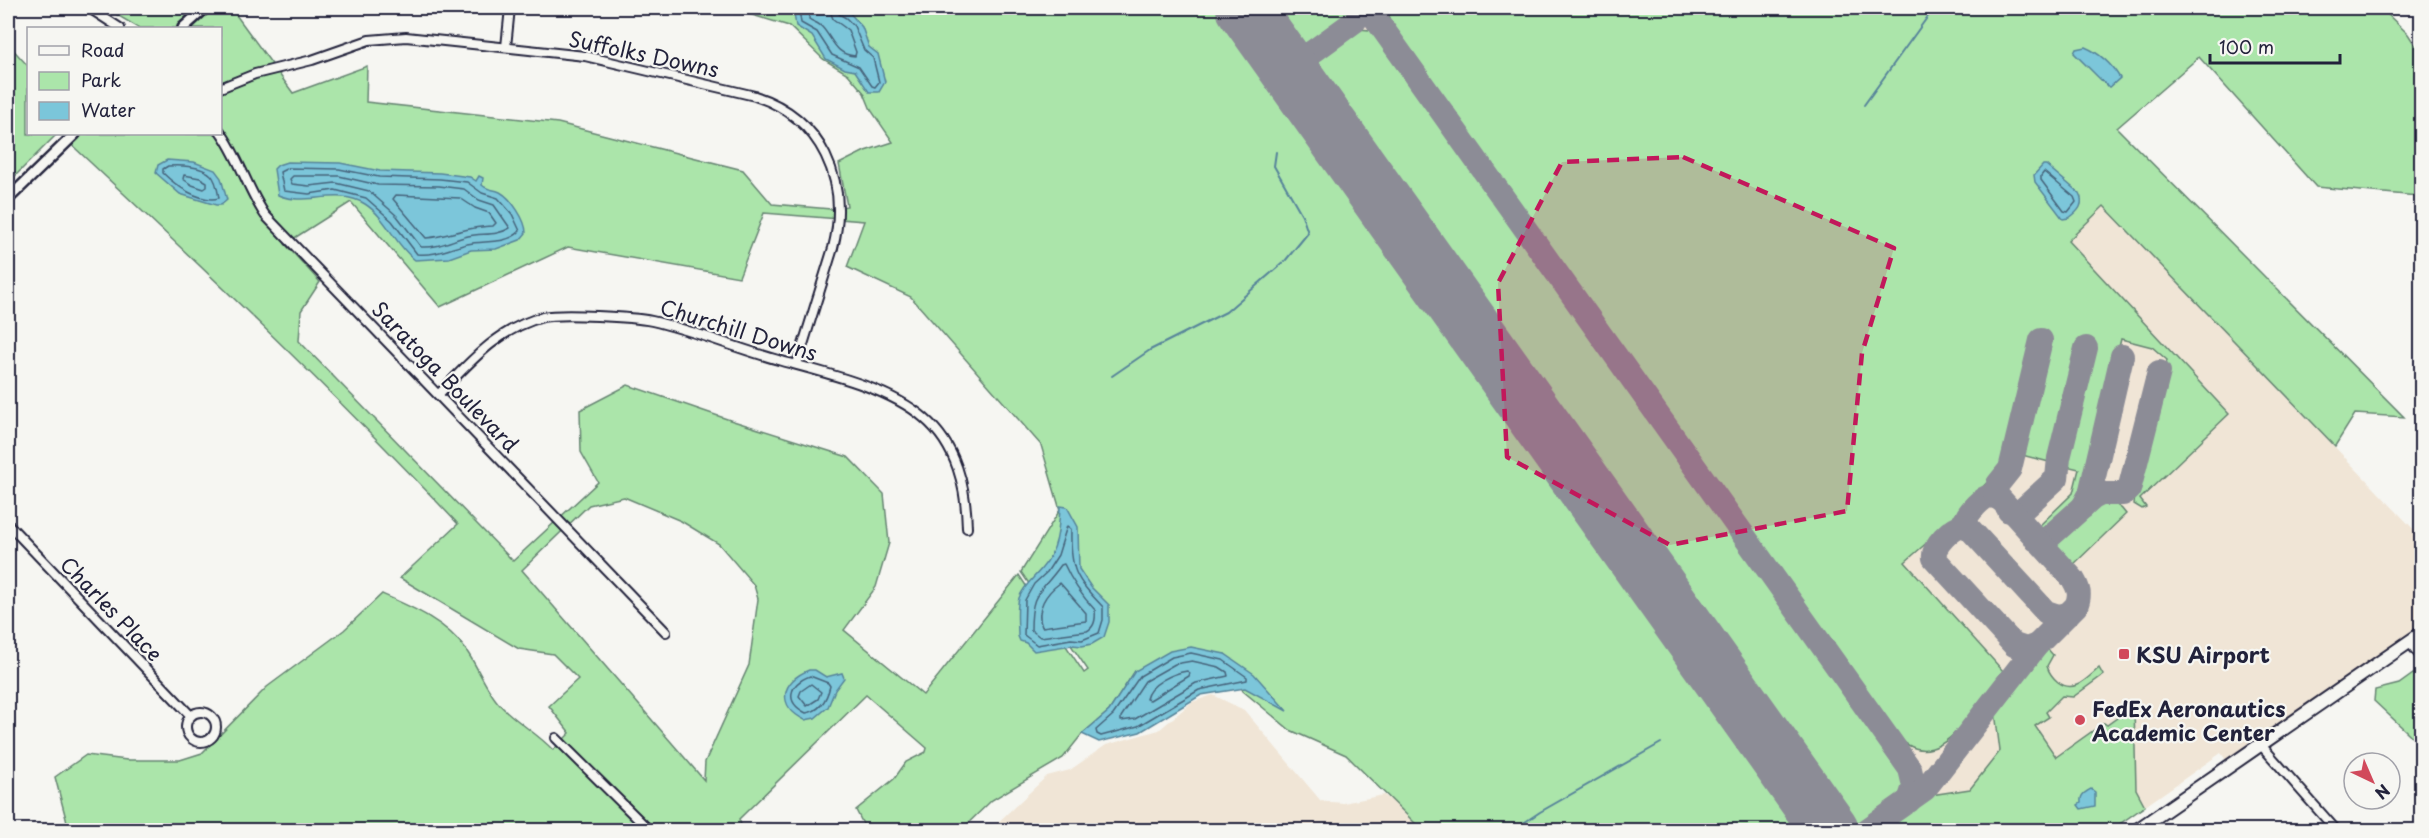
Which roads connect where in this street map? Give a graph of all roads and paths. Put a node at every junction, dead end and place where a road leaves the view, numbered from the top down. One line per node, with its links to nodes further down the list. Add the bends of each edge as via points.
1 (90, 8): 4 (street)
2 (205, 8): 5 (street)
3 (510, 8): 6 (street)
4 (118, 27)
5 (184, 27)
6 (506, 47): 7 (street, Suffolks Downs, via 378,38); 11 (street, Suffolks Downs, via 585,56 755,96 783,109 808,129 832,169 840,213)
7 (222, 87)
8 (222, 134): 12 (street, Saratoga Boulevard, via 265,215)
9 (74, 135): 10 (street)
10 (8, 199)
11 (797, 364): 12 (street, Churchill Downs, via 649,320 546,316 517,326 496,339); 14 (street, Churchill Downs, via 882,393 924,417 958,466 964,486)
12 (439, 394): 15 (street, Saratoga Boulevard)
13 (8, 524): 19 (street, Charles Place)
14 (967, 528)
15 (666, 632)
16 (2421, 633): 17 (main road)
17 (2409, 642): 18 (street); 21 (main road)
18 (2421, 658)
19 (191, 716)
20 (556, 738): 23 (street)
21 (2261, 745): 22 (main road); 24 (street)
22 (2137, 830)
23 (649, 831)
24 (2336, 831)

